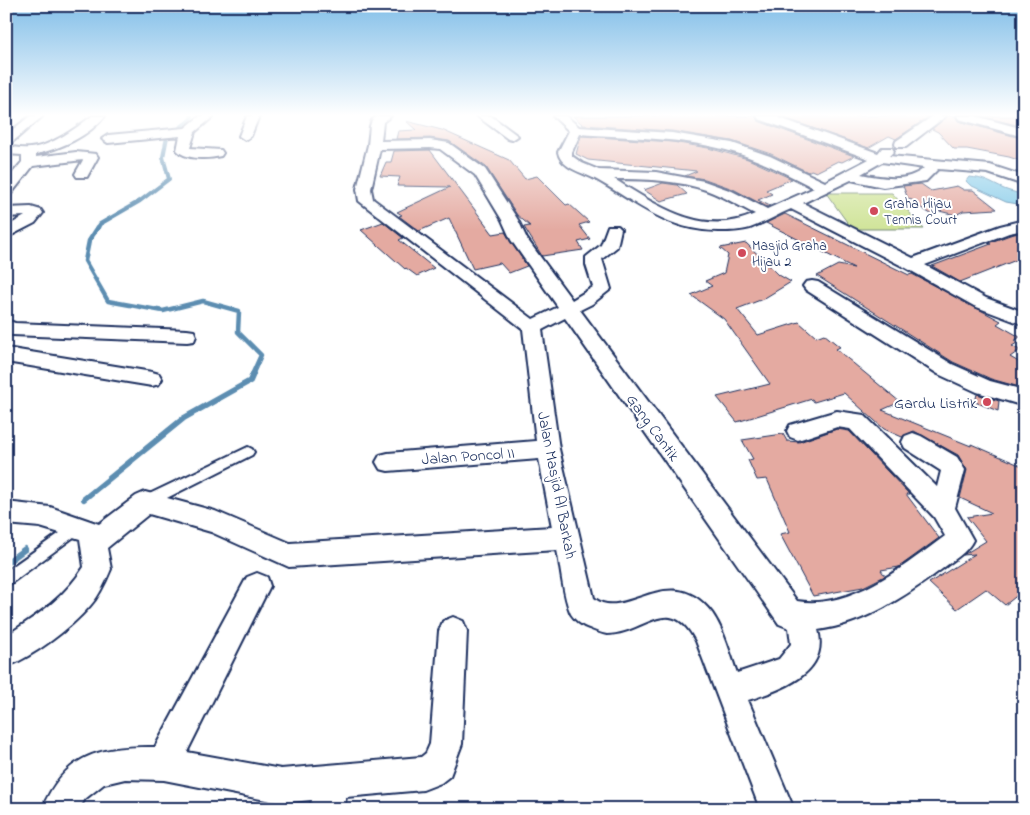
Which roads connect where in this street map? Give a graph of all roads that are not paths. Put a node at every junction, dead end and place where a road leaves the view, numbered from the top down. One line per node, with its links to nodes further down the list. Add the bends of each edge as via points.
1 (19, 154): 8 (street)
2 (35, 154): 8 (street)
3 (372, 154): 27 (street, via 364,189 366,201)
4 (455, 154): 25 (street, Gang Cantik, via 480,172 519,240)
5 (566, 154): 12 (street, via 572,162)
6 (754, 154): 15 (street)
7 (883, 155): 9 (street); 10 (street, via 985,161); 13 (street)
8 (29, 157): 11 (street, via 91,157); 16 (street)
9 (935, 165): 13 (street, via 921,178 883,183); 14 (street, via 990,169)
10 (1024, 172)
11 (82, 174)
12 (596, 174): 19 (street, via 662,178 704,185); 19 (street, via 681,222 732,227)
13 (849, 175): 15 (street)
14 (1024, 181)
15 (825, 188): 17 (street)
16 (7, 190)
17 (793, 204): 19 (street); 23 (street)
18 (6, 213): 22 (street, via 36,213)
19 (768, 215)
20 (1024, 226): 23 (street, via 1006,229)
21 (613, 229): 25 (street, via 609,246 594,257 593,262 603,284 602,289)
22 (6, 233)
23 (912, 264): 26 (street, via 980,302)
24 (812, 286): 32 (street, via 945,369 984,387)
25 (568, 308): 27 (street); 45 (street, Gang Cantik, via 789,614)
26 (1024, 319)
27 (532, 327): 35 (street, Jalan Masjid Al Barkah)
28 (8, 333): 29 (street)
29 (187, 336)
30 (6, 355): 31 (street)
31 (152, 379)
32 (1024, 398)
33 (798, 431): 39 (street, via 837,419 856,421)
34 (913, 442): 39 (street, via 949,464 953,470)
35 (548, 449): 37 (street, Jalan Poncol II); 42 (street, Jalan Masjid Al Barkah)
36 (248, 452): 38 (lane)
37 (388, 462)
38 (145, 503): 41 (street); 42 (street, via 215,522 289,555)
39 (943, 508): 45 (street, via 960,540 907,579 847,610)
40 (6, 513): 41 (street, via 54,518)
41 (86, 534): 43 (lane); 47 (street, via 98,569 81,596 53,622)
42 (566, 538): 48 (street, Jalan Masjid Al Barkah, via 582,606 589,614 609,622 657,605 678,604 689,609 703,626)
43 (6, 580)
44 (257, 586): 49 (street)
45 (801, 619): 48 (street, via 805,649 789,669)
46 (453, 631): 50 (street, via 446,744 436,768 419,775)
47 (6, 653)
48 (729, 692): 52 (street, Jalan Masjid Al Barkah)
49 (164, 764): 50 (street); 51 (street, via 125,762 96,769 73,788)
50 (329, 795)
51 (59, 809)
52 (777, 809)

